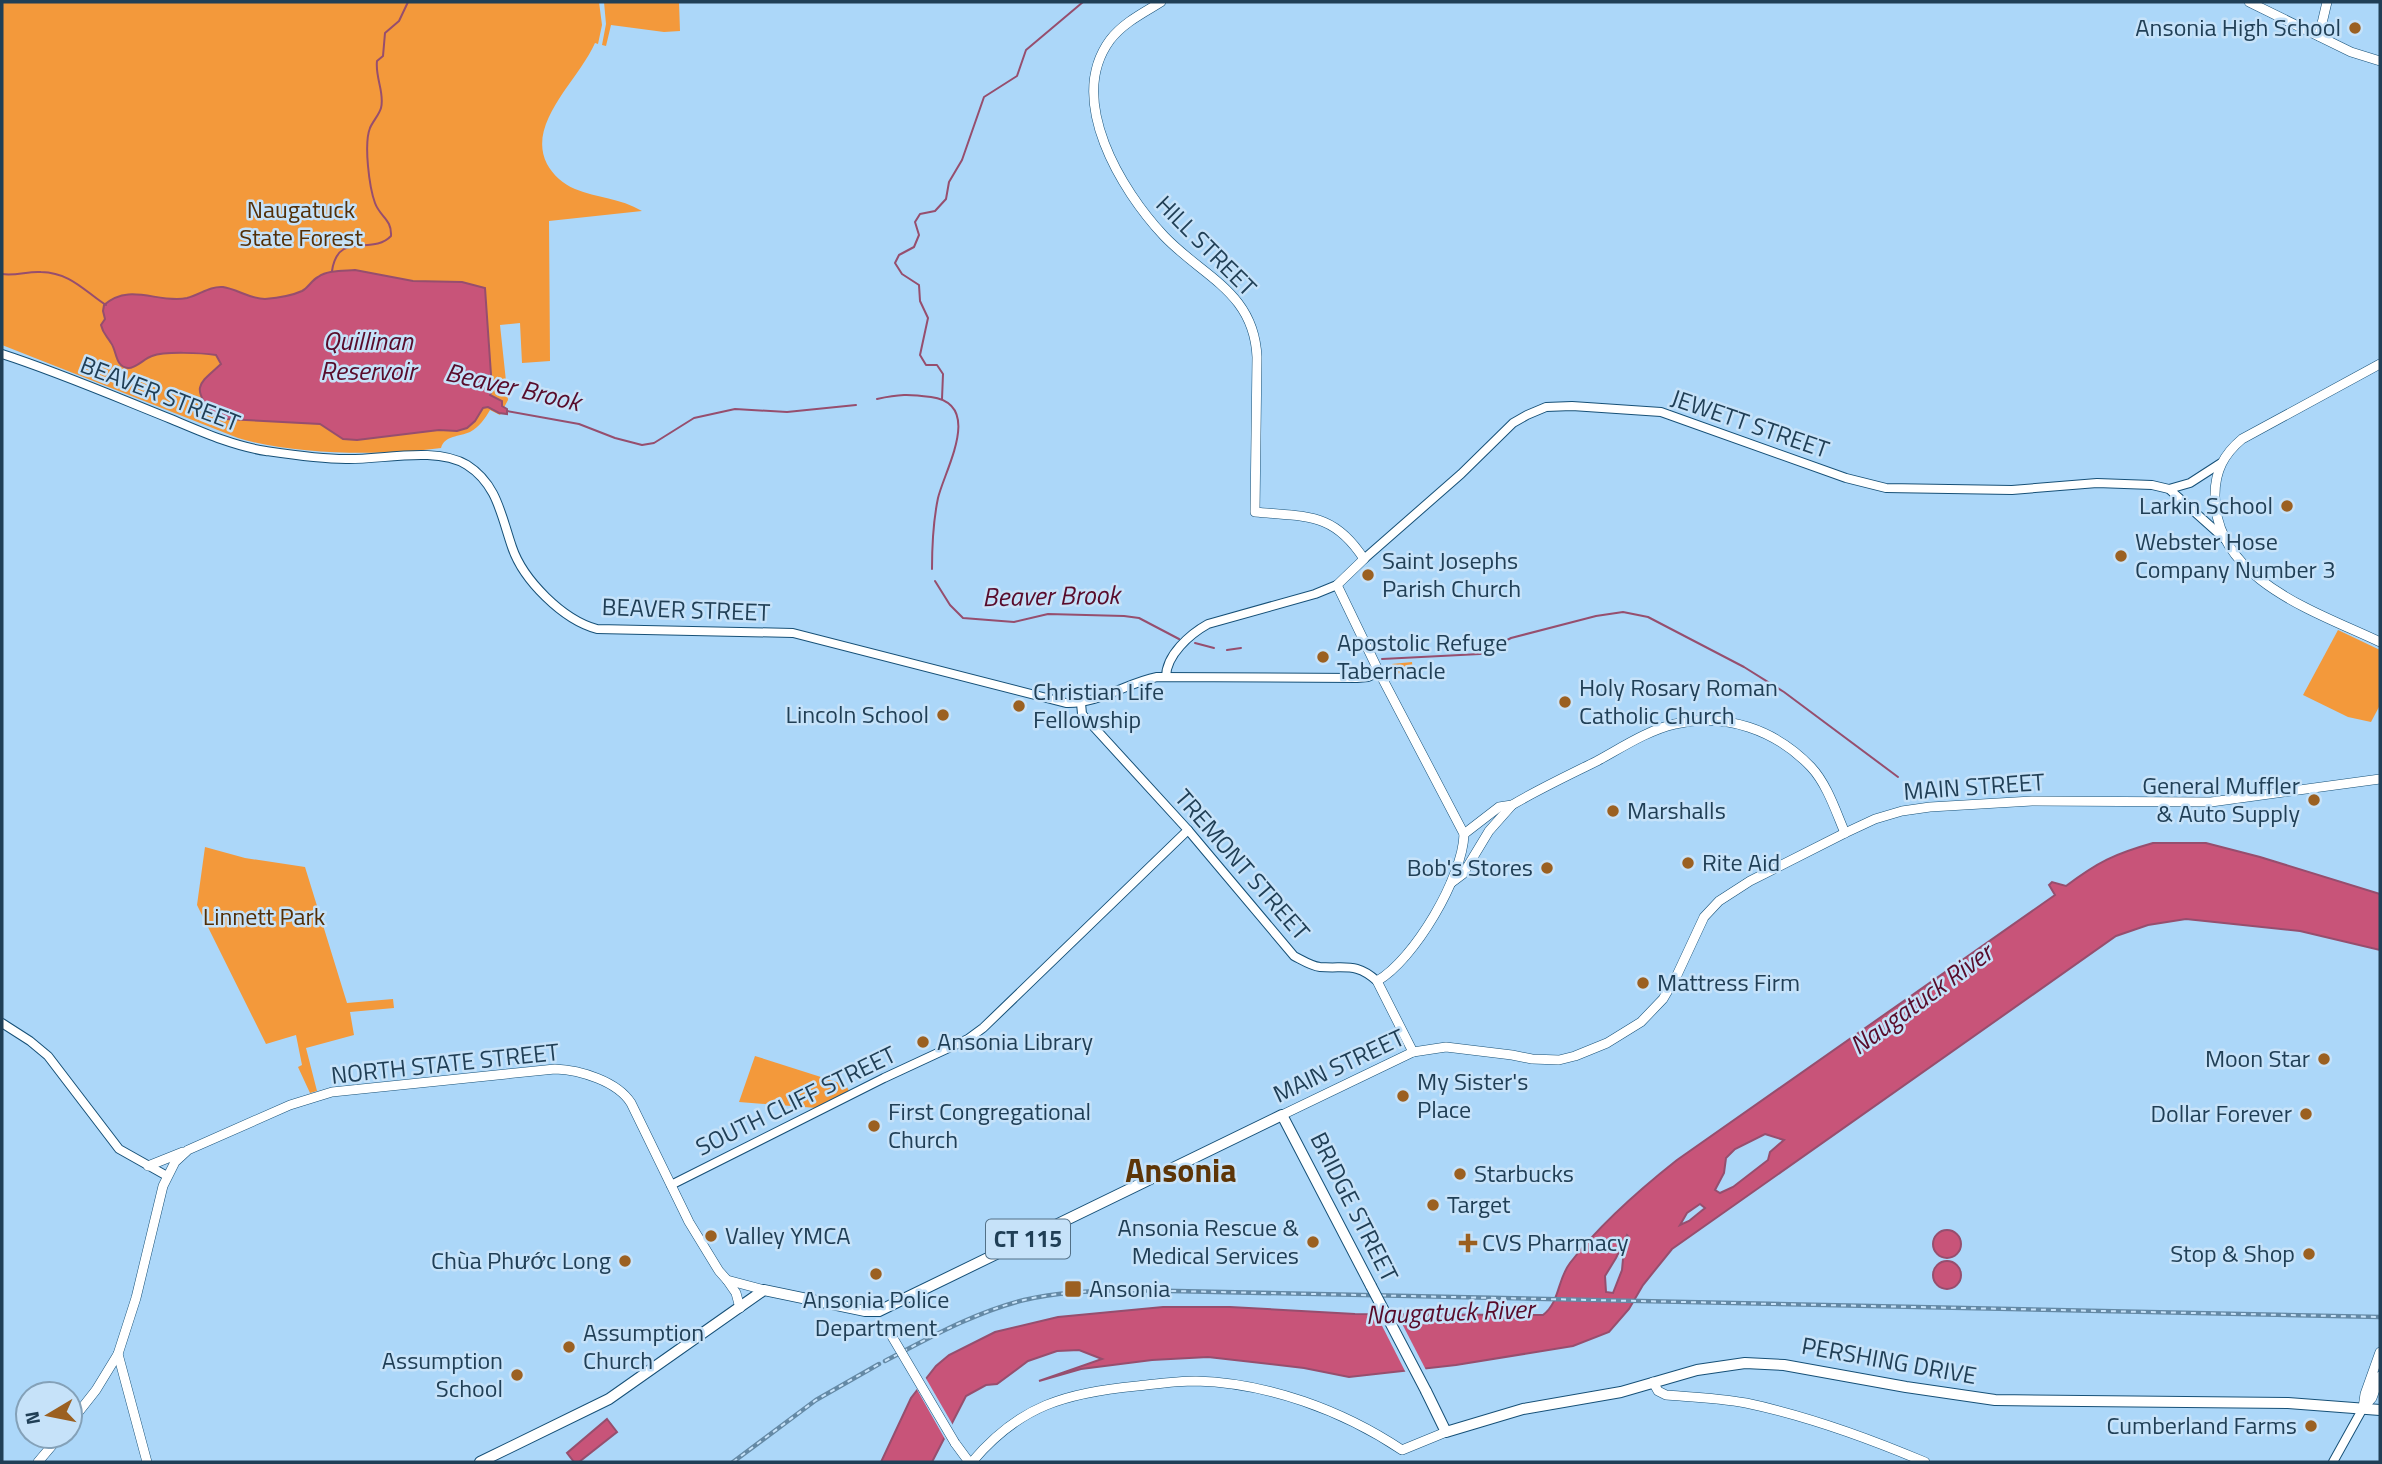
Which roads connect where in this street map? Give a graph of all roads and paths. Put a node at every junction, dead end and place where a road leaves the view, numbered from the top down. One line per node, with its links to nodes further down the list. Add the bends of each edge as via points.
1 (1161, 2): 11 (main road, HILL STREET, via 1110,40 1098,63 1093,105 1099,127 1140,206 1174,246 1231,292 1252,325 1257,358 1255,512 1325,521 1342,532)
2 (2249, 2): 4 (main road)
3 (2327, 2): 4 (main road)
4 (2319, 36): 5 (main road)
5 (2380, 61)
6 (2, 354): 16 (street, BEAVER STREET, via 241,446 324,458 433,456 460,461 495,495 512,548 529,578 563,612 588,626 785,632)
7 (2380, 364): 8 (main road, via 2242,439)
8 (2221, 463): 9 (street, via 2190,483); 10 (main road, via 2216,507)
9 (2169, 489): 10 (street); 11 (street, JEWETT STREET, via 2097,483 2022,490 1886,488 1661,412 1546,407 1513,423)
10 (2228, 542): 13 (main road, via 2261,582)
11 (1364, 559): 12 (main road, JEWETT STREET)
12 (1337, 585): 14 (main road); 15 (street, JEWETT STREET, via 1203,626 1171,657)
13 (2380, 642)
14 (1379, 672): 15 (street, BEAVER STREET, via 1357,678); 22 (main road)
15 (1166, 677): 16 (street, BEAVER STREET, via 1144,680)
16 (1081, 703): 19 (street, TREMONT STREET, via 1082,714)
17 (2380, 779): 21 (main road, MAIN STREET / CT 115, via 2211,802 1930,807 1902,811)
18 (1511, 805): 20 (main road); 21 (main road, via 1672,724 1730,721 1759,730 1813,768); 22 (main road, via 1499,807)
19 (1188, 830): 24 (street, TREMONT STREET, via 1294,956 1316,967 1357,968); 31 (street, SOUTH CLIFF STREET, via 968,1039)
20 (1489, 831): 22 (main road); 23 (main road, via 1463,874)
21 (1845, 833): 26 (main road, MAIN STREET / CT 115, via 1719,901 1704,917 1663,999 1641,1022 1606,1043 1559,1059 1447,1046)
22 (1464, 834): 23 (main road)
23 (1449, 884): 24 (main road, via 1412,949 1399,966)
24 (1377, 981): 26 (main road)
25 (2, 1023): 29 (street, via 43,1052 119,1149)
26 (1413, 1052): 27 (main road, MAIN STREET / CT 115)
27 (1282, 1115): 35 (main road, MAIN STREET / CT 115); 45 (main road, BRIDGE STREET, bridge)
28 (188, 1150): 29 (main road); 30 (main road, NORTH STATE STREET); 31 (main road, NORTH STATE STREET, via 290,1105 332,1092 570,1069 621,1091 631,1102)
29 (148, 1166): 30 (street)
30 (167, 1176): 37 (main road, NORTH STATE STREET)
31 (671, 1185): 32 (main road, via 700,1243)
32 (727, 1280): 33 (main road); 34 (main road)
33 (764, 1290): 34 (main road); 35 (main road)
34 (740, 1307): 47 (main road, via 609,1399)
35 (877, 1311): 48 (main road, bridge, via 955,1443)
36 (2380, 1352): 43 (main road)
37 (118, 1354): 42 (main road, NORTH STATE STREET); 46 (main road)
38 (1672, 1376): 40 (main road, PERSHING DRIVE); 41 (main road); 43 (main road, PERSHING DRIVE, via 1745,1363 1771,1364 1995,1400)
39 (2380, 1376): 43 (main road)
40 (1653, 1382): 41 (main road, via 1662,1394); 45 (main road, PERSHING DRIVE, via 1522,1409)
41 (1684, 1395): 49 (main road, via 1745,1403 1812,1420)
42 (84, 1405)
43 (2363, 1408): 44 (main road, PERSHING DRIVE); 50 (street)
44 (2380, 1410)
45 (1446, 1432): 48 (main road, PERSHING DRIVE, via 1402,1450 1293,1397 1194,1381 1093,1391 1057,1400 1006,1429)
46 (147, 1462)
47 (480, 1462)
48 (971, 1462)
49 (1924, 1462)
50 (2333, 1462)

